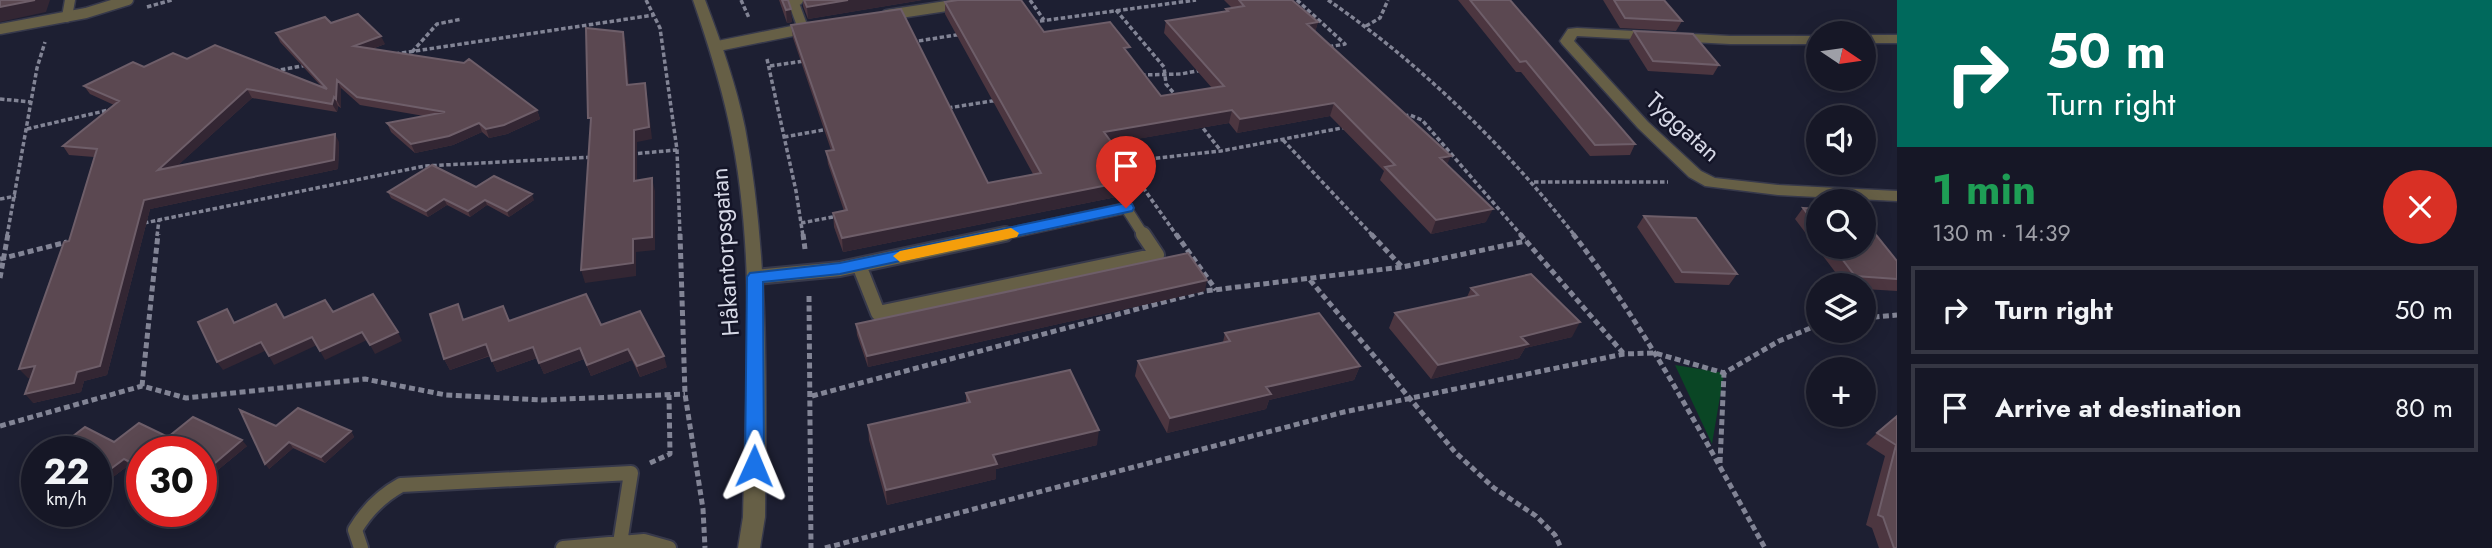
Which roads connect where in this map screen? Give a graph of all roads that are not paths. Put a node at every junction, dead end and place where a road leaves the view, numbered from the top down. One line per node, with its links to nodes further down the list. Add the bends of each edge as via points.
1 (70, 0): 6 (lane)
2 (128, 0): 6 (lane)
3 (699, 0): 14 (street, Håkantorpsgatan)
4 (798, 0): 9 (lane, via 793,1)
5 (986, 0): 7 (lane)
6 (67, 17): 10 (lane)
7 (876, 17)
8 (815, 26): 9 (lane)
9 (803, 28): 14 (lane)
10 (0, 29)
11 (1897, 38): 12 (street)
12 (1876, 39)
13 (1806, 40): 15 (street, Tyggatan, via 1573,32 1567,41 1643,125 1695,174 1711,183)
14 (718, 46): 17 (street, Håkantorpsgatan, via 741,148)
15 (1897, 196)
16 (859, 265): 16 (lane, via 1126,208 1157,255 878,313); 17 (lane)
17 (755, 277): 19 (street, Håkantorpsgatan, via 754,517)
18 (620, 543): 20 (lane, via 631,472 401,485 366,510 355,530); 21 (lane); 22 (lane, via 644,541)
19 (747, 547)
20 (361, 548)
21 (563, 548)
22 (669, 548)

